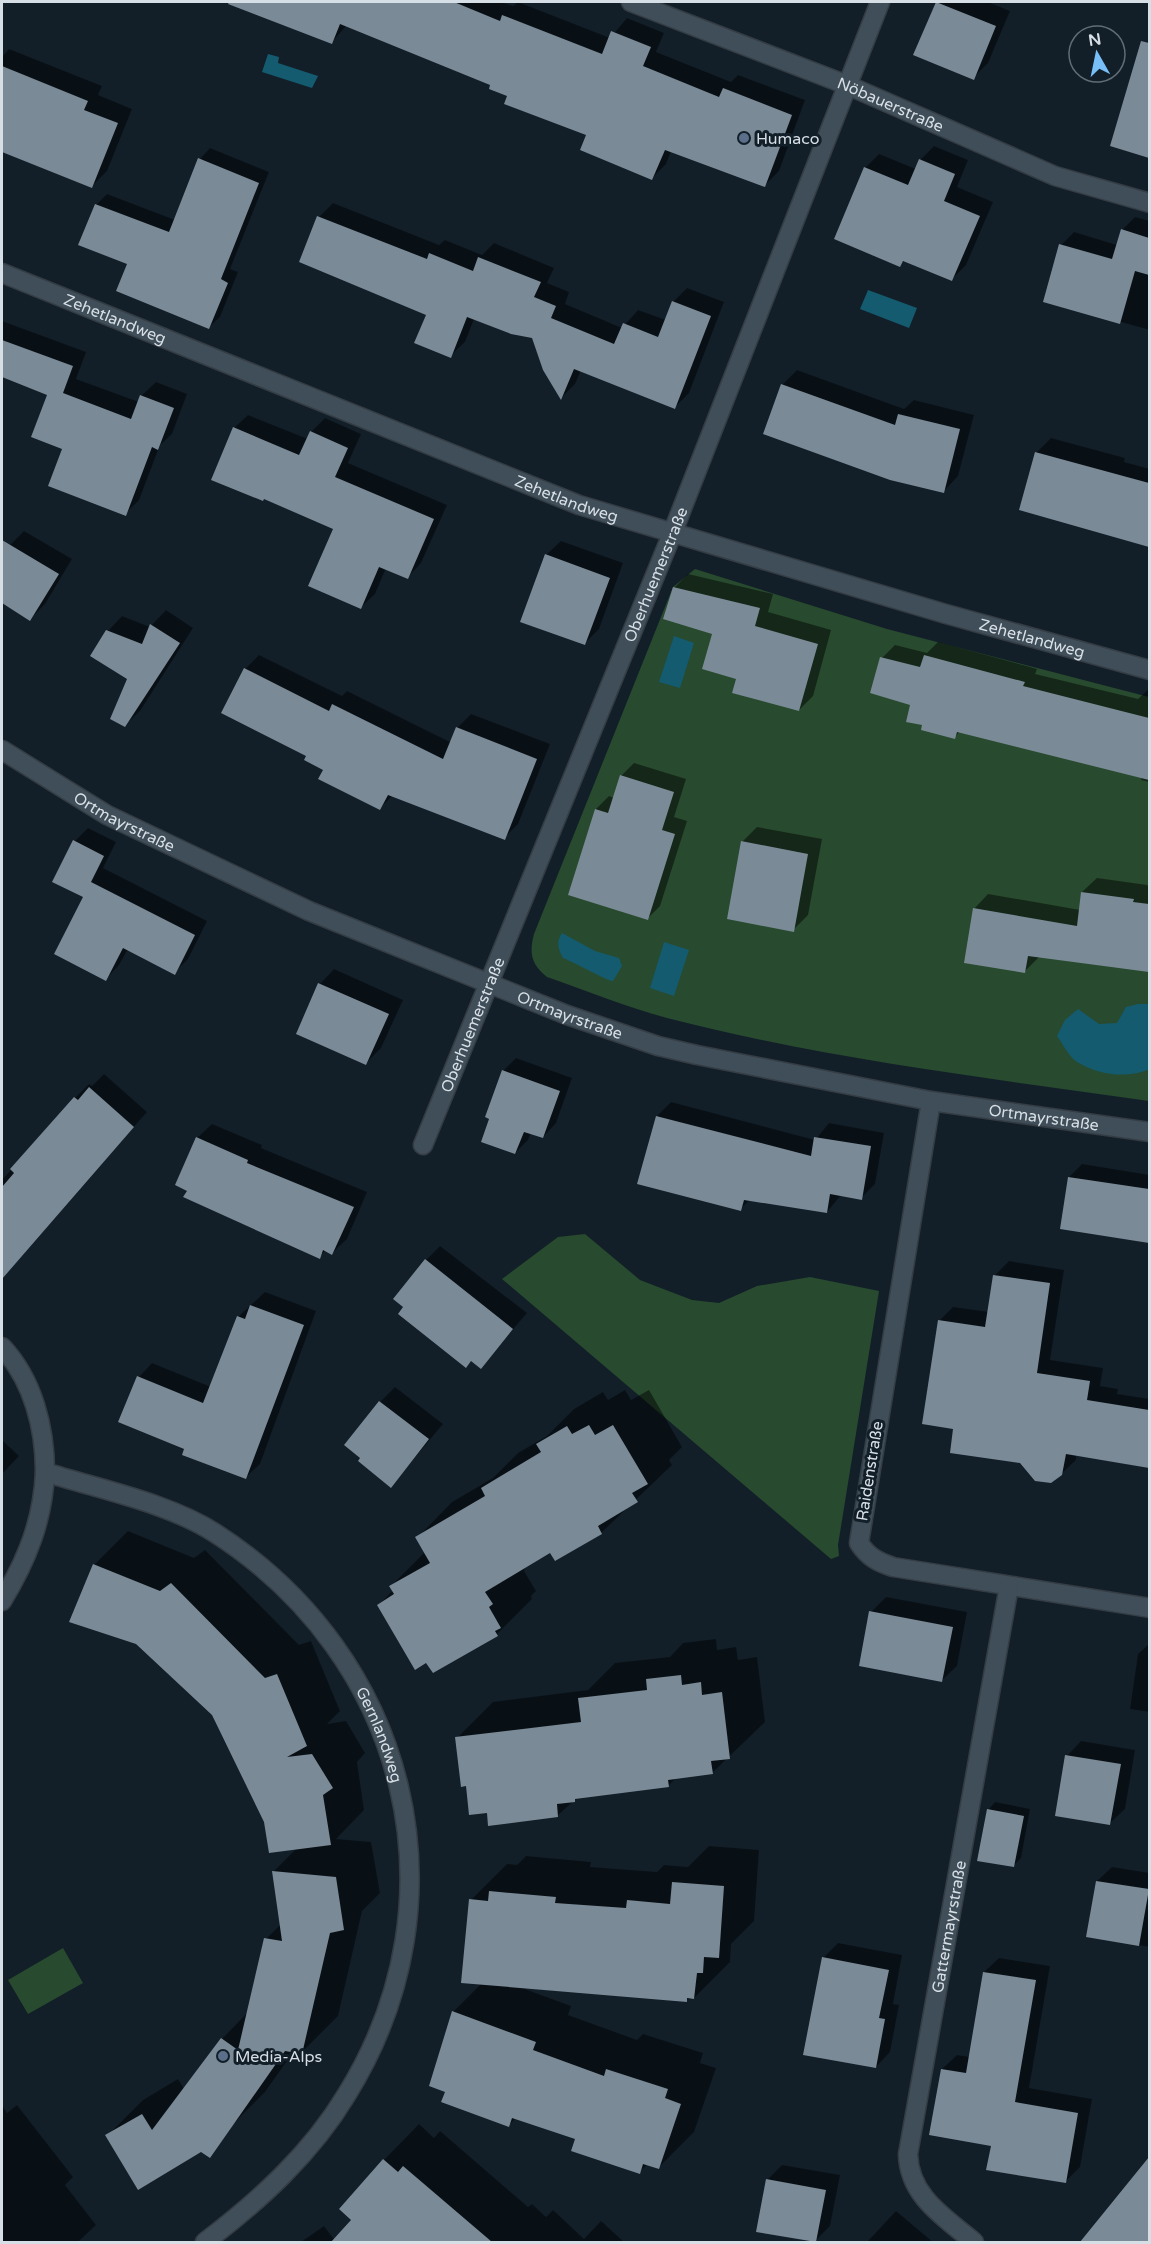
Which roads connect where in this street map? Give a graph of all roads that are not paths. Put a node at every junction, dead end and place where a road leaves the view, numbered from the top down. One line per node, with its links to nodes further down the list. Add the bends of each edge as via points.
1 (631, 2): 3 (street, Nöbauerstraße)
2 (880, 2): 3 (street, Oberhuemerstraße)
3 (847, 85): 4 (street, Nöbauerstraße, via 1055,176); 6 (street, Oberhuemerstraße)
4 (1149, 203)
5 (2, 273): 6 (street, Zehetlandweg, via 579,505)
6 (672, 534): 7 (street, Zehetlandweg); 9 (street, Oberhuemerstraße)
7 (1149, 670)
8 (2, 750): 9 (street, Ortmayrstraße, via 107,815 309,911)
9 (488, 984): 10 (street, Ortmayrstraße, via 658,1046); 12 (street, Oberhuemerstraße)
10 (931, 1101): 11 (street, Ortmayrstraße); 15 (street, Raidenstraße, via 859,1543 875,1561 893,1567)
11 (1149, 1132)
12 (423, 1145)
13 (2, 1347): 14 (street, via 35,1404 42,1430)
14 (45, 1472): 16 (street, via 37,1530); 18 (street, Gernlandweg, via 185,1516 245,1554 330,1639 377,1716 399,1780 407,1822 410,1893 404,1942 381,2028 347,2094 305,2153)
15 (1009, 1586): 17 (street, Raidenstraße); 19 (street, Gattermayrstraße, via 908,2154 913,2184 926,2202)
16 (2, 1601)
17 (1149, 1608)
18 (205, 2242)
19 (974, 2242)

